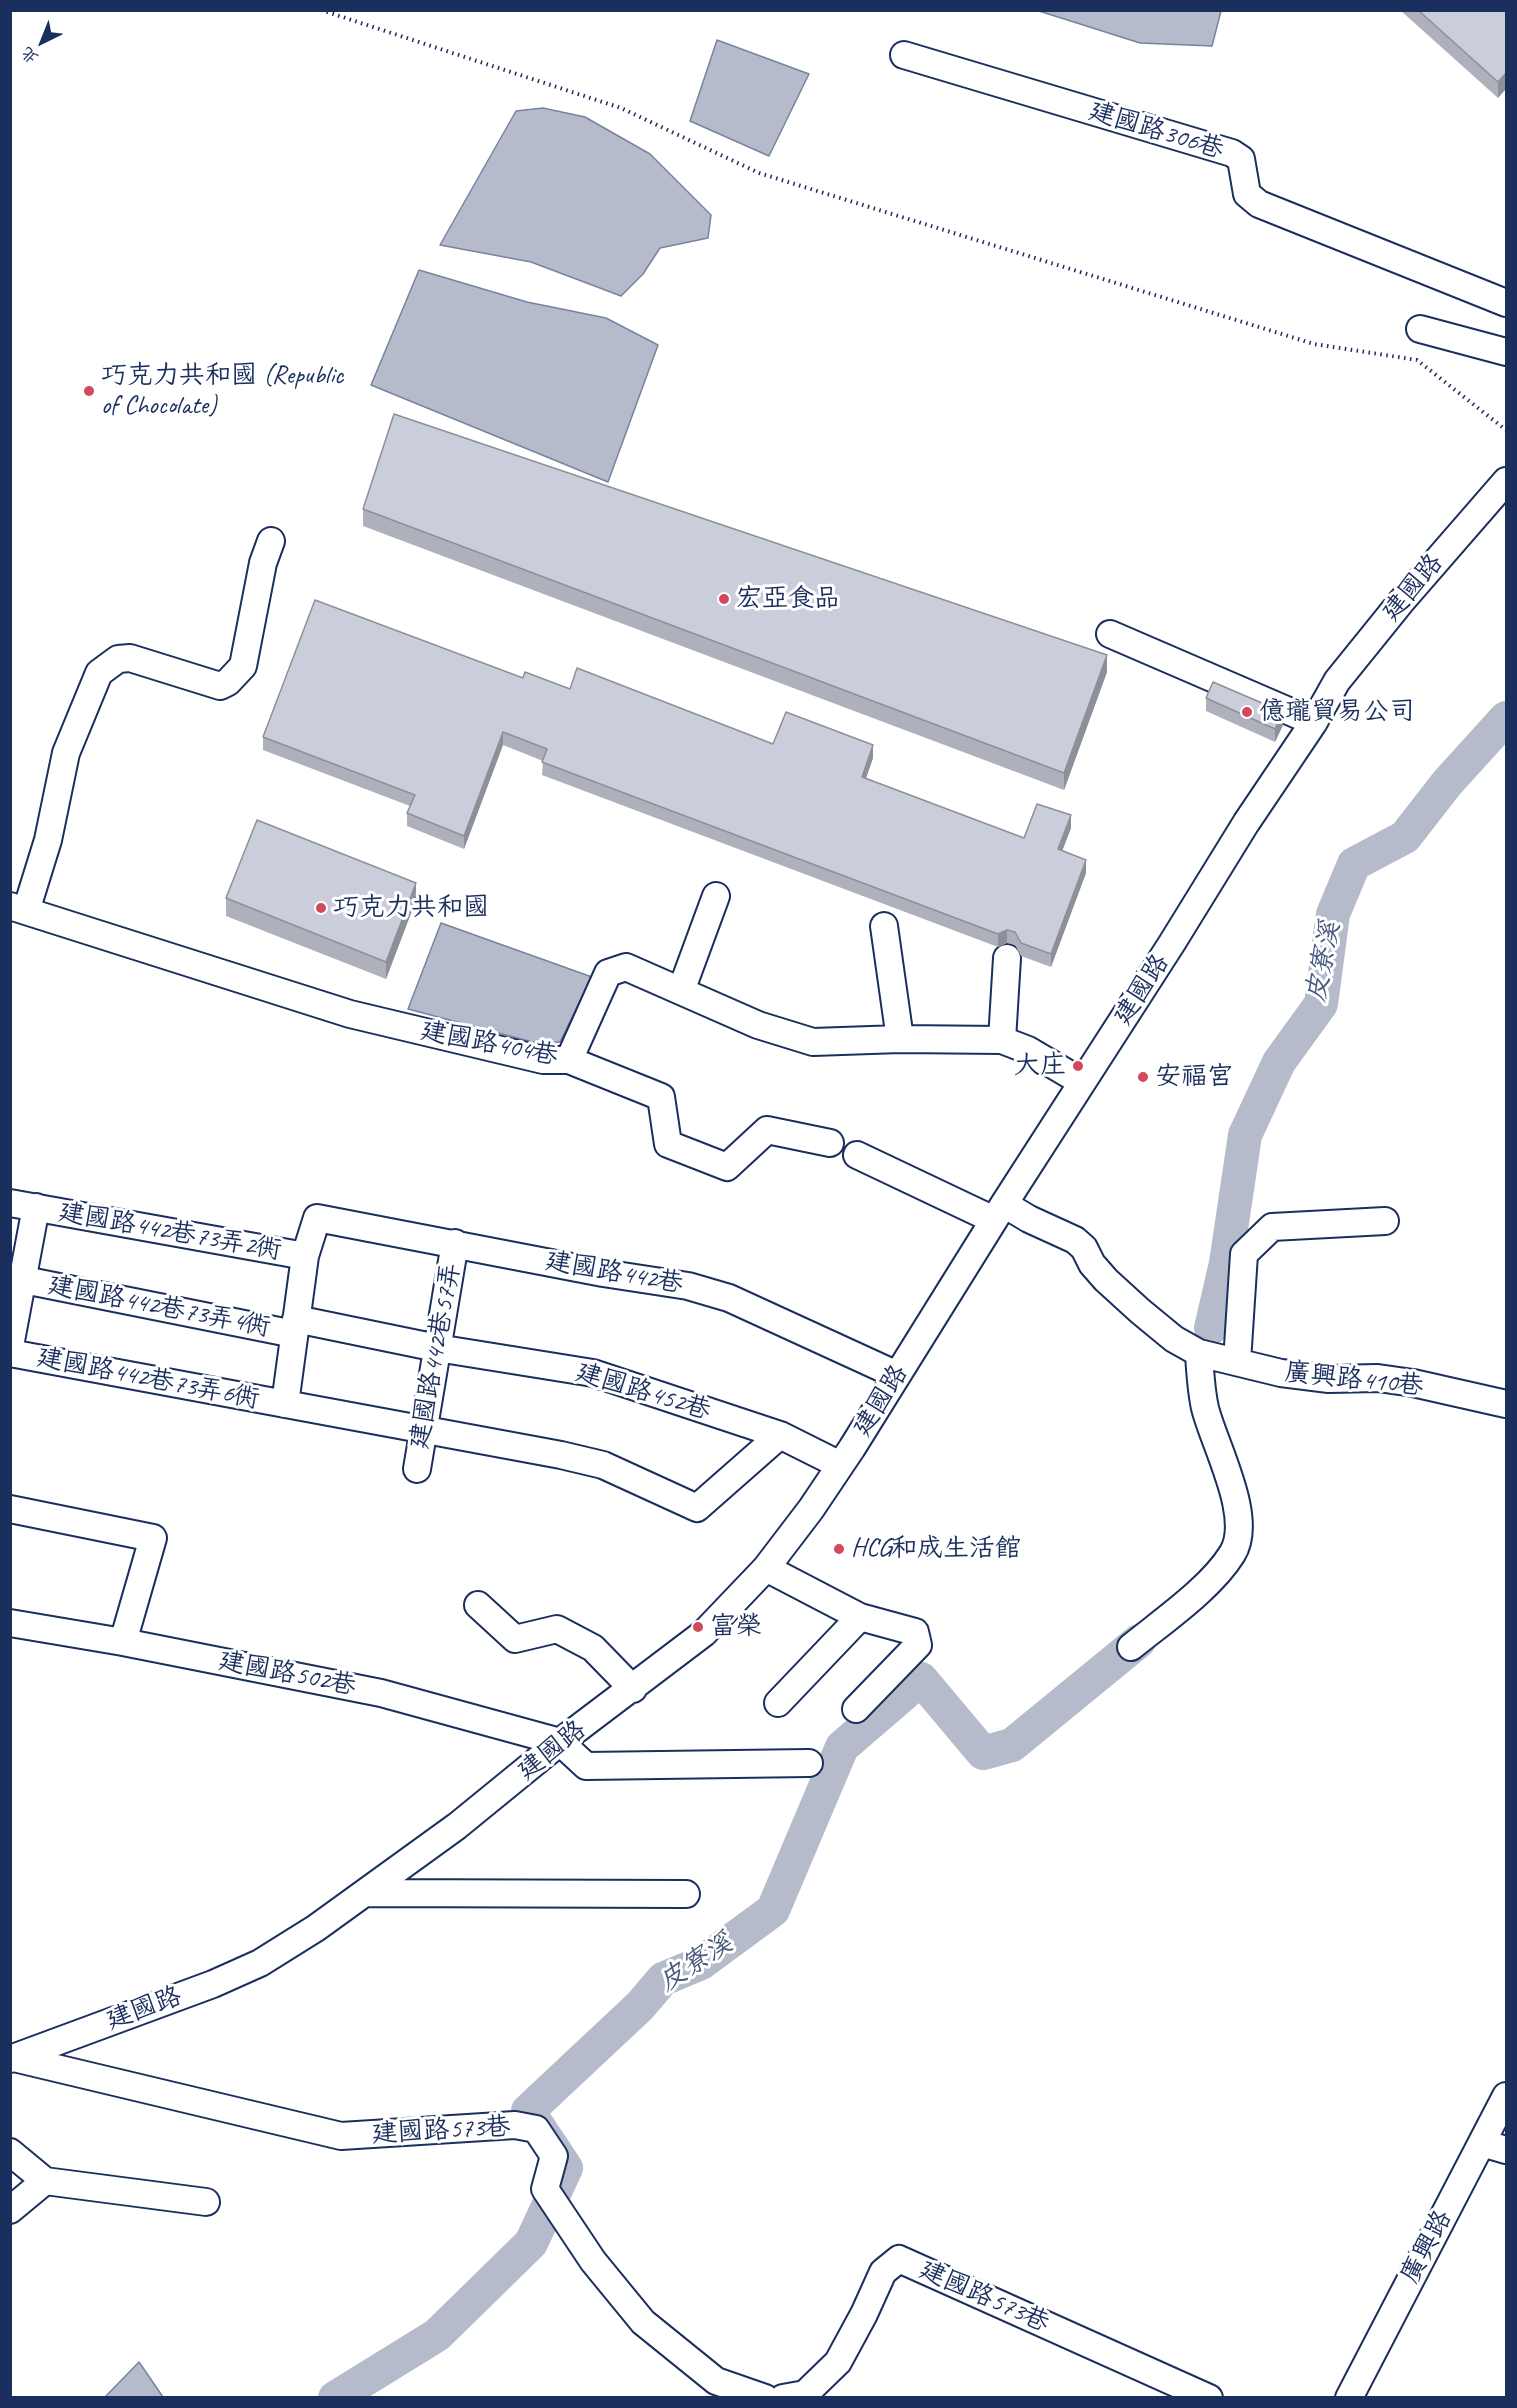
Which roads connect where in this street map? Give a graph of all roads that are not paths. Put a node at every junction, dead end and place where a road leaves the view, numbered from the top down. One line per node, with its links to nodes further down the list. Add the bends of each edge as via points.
1 (904, 56): 2 (street, 建國路306巷, via 1232,153 1241,159 1247,194 1259,204)
2 (1506, 303)
3 (1420, 329): 4 (street)
4 (1506, 352)
5 (1506, 481): 8 (street, 建國路, via 1337,681)
6 (271, 541): 10 (street, via 243,666 228,682 220,686 130,658 118,659 99,673 66,753 48,840)
7 (1110, 634): 8 (street)
8 (1314, 722): 17 (street, 建國路)
9 (716, 896): 13 (street)
10 (18, 908): 16 (street, 建國路404巷, via 350,1014 543,1060)
11 (884, 926): 14 (street)
12 (1007, 958): 15 (street)
13 (681, 991): 14 (street, 建國路404巷, via 758,1025 813,1042); 16 (street, 建國路404巷, via 626,967 608,973)
14 (900, 1039): 15 (street, 建國路404巷)
15 (1002, 1040): 17 (street, 建國路404巷, via 1028,1050)
16 (569, 1060): 18 (street, via 661,1097 668,1144 727,1167 767,1130)
17 (1082, 1082): 22 (street, 建國路)
18 (830, 1143)
19 (857, 1155): 22 (street, 廣興路410巷)
20 (10, 1203): 21 (street, 建國路442巷73弄2衖)
21 (36, 1207): 25 (street, 建國路442巷73弄2衖); 26 (street, 建國路442巷73弄2衖)
22 (999, 1212): 31 (street, 廣興路410巷, via 1029,1219 1075,1240 1106,1280 1140,1311 1174,1339); 33 (street, 建國路)
23 (1385, 1221): 32 (street, via 1272,1227 1244,1254)
24 (455, 1243): 25 (street, 建國路442巷, via 317,1218); 29 (street, 建國路442巷57弄); 33 (street, 建國路442巷, via 729,1298)
25 (305, 1256): 27 (street)
26 (24, 1280): 27 (street, 建國路442巷73弄4衖); 28 (street, 建國路442巷73弄2衖)
27 (295, 1327): 29 (street, 建國路442巷73弄4衖); 34 (street)
28 (10, 1346)
29 (437, 1348): 36 (street, 建國路442巷57弄); 37 (street, 建國路452巷, via 593,1373)
30 (10, 1353): 34 (street, 建國路442巷73弄6衖)
31 (1199, 1353): 32 (street, 廣興路410巷); 46 (street, via 1205,1408 1238,1508 1239,1531 1234,1552 1212,1579)
32 (1237, 1362): 35 (street, 廣興路410巷, via 1281,1374 1402,1381)
33 (897, 1376): 38 (street, 建國路)
34 (285, 1404): 36 (street, 建國路442巷73弄6衖)
35 (1506, 1404)
36 (423, 1431): 37 (street, 建國路442巷73弄6衖, via 603,1465 697,1508); 39 (street, 建國路442巷57弄)
37 (780, 1435): 38 (street, 建國路452巷)
38 (840, 1465): 41 (street, 建國路)
39 (417, 1469)
40 (10, 1509): 45 (street, via 153,1538)
41 (766, 1568): 43 (street); 47 (street, 建國路, via 704,1633)
42 (478, 1605): 47 (street, via 515,1639 557,1629 593,1648)
43 (860, 1617): 48 (street); 49 (street, via 915,1632 918,1645)
44 (10, 1623): 45 (street, 建國路502巷)
45 (123, 1642): 50 (street, 建國路502巷, via 381,1693)
46 (1131, 1647)
47 (633, 1689): 50 (street, 建國路)
48 (778, 1703)
49 (856, 1709)
50 (560, 1742): 51 (street, via 586,1766); 52 (street, 建國路)
51 (809, 1763)
52 (365, 1893): 53 (street); 54 (street, 建國路, via 260,1963)
53 (686, 1894)
54 (12, 2058): 63 (street, 建國路573巷, via 341,2136 515,2125 536,2129 554,2156 545,2189 593,2261 643,2322 716,2381)
55 (1506, 2096): 56 (street, 廣興路)
56 (1501, 2119): 57 (street, 廣興路)
57 (1482, 2143): 58 (street); 66 (street, 廣興路)
58 (1506, 2150)
59 (10, 2152): 60 (street)
60 (45, 2181): 61 (street); 62 (street)
61 (206, 2202)
62 (10, 2210)
63 (765, 2397)
64 (783, 2397): 65 (street, 建國路573巷, via 805,2394 838,2362 883,2272 899,2259)
65 (1209, 2397)
66 (1349, 2397)

